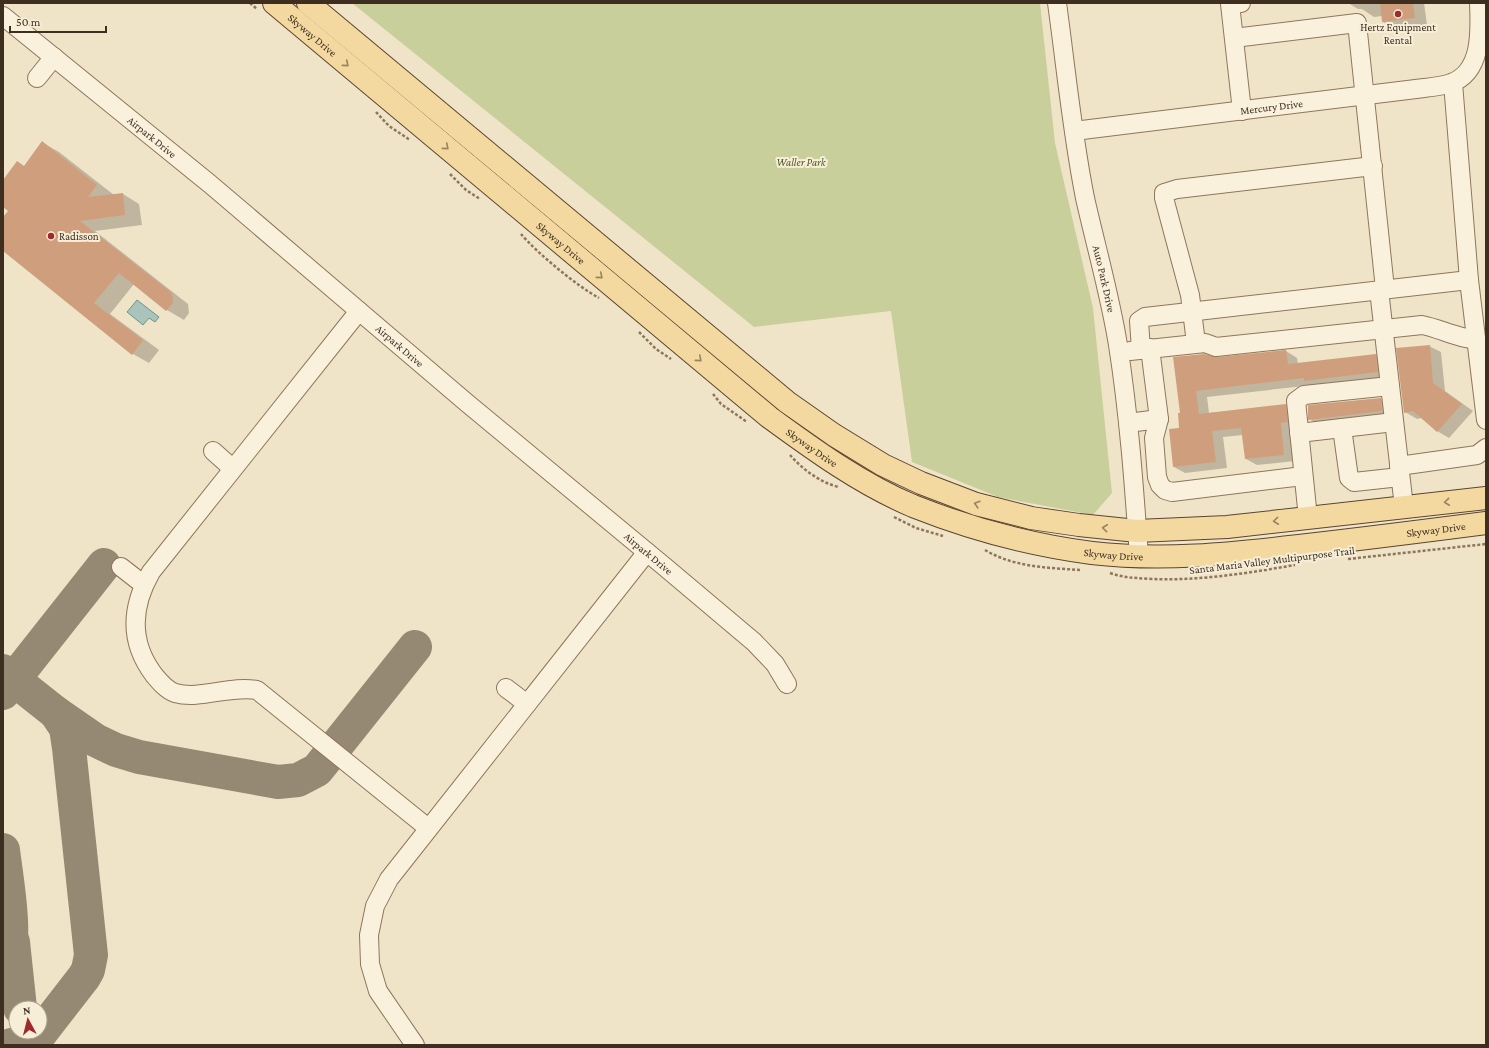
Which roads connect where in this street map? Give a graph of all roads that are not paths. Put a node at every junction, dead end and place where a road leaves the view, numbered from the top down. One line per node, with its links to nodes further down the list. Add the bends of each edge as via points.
1 (308, 3): 40 (main road, Skyway Drive, one-way to 1, via 1045,520 976,504 883,465 834,436 787,402)
2 (1057, 3): 13 (street, Auto Park Drive)
3 (1241, 3): 7 (street, via 1230,4)
4 (1479, 3): 10 (street, via 1478,46 1475,58)
5 (267, 8): 42 (main road, Skyway Drive, one-way to 42, via 769,417 830,462 912,505 990,533 1092,553)
6 (3, 16): 8 (street, Airpark Drive)
7 (1234, 38): 11 (street, via 1357,24); 12 (street)
8 (54, 57): 9 (street); 17 (street, Airpark Drive, via 210,184)
9 (37, 78)
10 (1459, 78): 11 (street, Mercury Drive, via 1424,88); 15 (street)
11 (1365, 95): 12 (street, Mercury Drive); 14 (street)
12 (1242, 111): 13 (street, Mercury Drive)
13 (1074, 131): 23 (street, Auto Park Drive)
14 (1372, 166): 16 (street); 18 (street, via 1177,189 1164,193)
15 (1469, 280): 16 (street); 20 (street)
16 (1382, 290): 18 (street); 19 (street)
17 (359, 311): 33 (street); 41 (street, Airpark Drive)
18 (1192, 311): 21 (street); 22 (street, via 1141,318 1138,326)
19 (1384, 328): 20 (street, via 1422,325); 21 (street, via 1216,347 1204,343); 24 (street)
20 (1476, 339): 26 (street)
21 (1196, 344): 22 (street)
22 (1146, 349): 23 (street); 25 (street)
23 (1119, 352): 28 (street, Auto Park Drive)
24 (1390, 386): 27 (street); 30 (street, via 1300,397 1296,401)
25 (1159, 419): 28 (street); 35 (street, via 1154,438 1157,477 1165,490 1172,492)
26 (1486, 420)
27 (1394, 422): 29 (street); 34 (street)
28 (1128, 423): 40 (street, Auto Park Drive)
29 (1342, 428): 30 (street); 34 (street, via 1349,478 1354,482)
30 (1299, 432): 35 (street)
31 (1486, 448): 34 (street, via 1477,455)
32 (213, 452): 33 (street)
33 (232, 468): 44 (street, via 151,572)
34 (1400, 472): 37 (street)
35 (1303, 476): 38 (street)
36 (1486, 498): 37 (main road, Skyway Drive, one-way to 37)
37 (1404, 507): 38 (main road, Skyway Drive)
38 (1308, 518): 40 (main road, Skyway Drive, one-way to 40, via 1228,527)
39 (1486, 523): 42 (main road, Skyway Drive, via 1244,552 1184,557)
40 (1137, 531): 42 (street, Auto Park Drive)
41 (647, 552): 45 (street, Airpark Drive, via 754,642 775,664); 47 (street)
42 (1139, 556)
43 (121, 567): 44 (street)
44 (144, 585): 48 (street, via 137,603 135,632 141,654 160,682 173,692 187,694 245,688 257,690)
45 (786, 684)
46 (506, 688): 47 (street)
47 (526, 704): 48 (street)
48 (428, 828): 49 (street, via 389,879 375,906 369,935 370,964 378,991)
49 (415, 1045)

